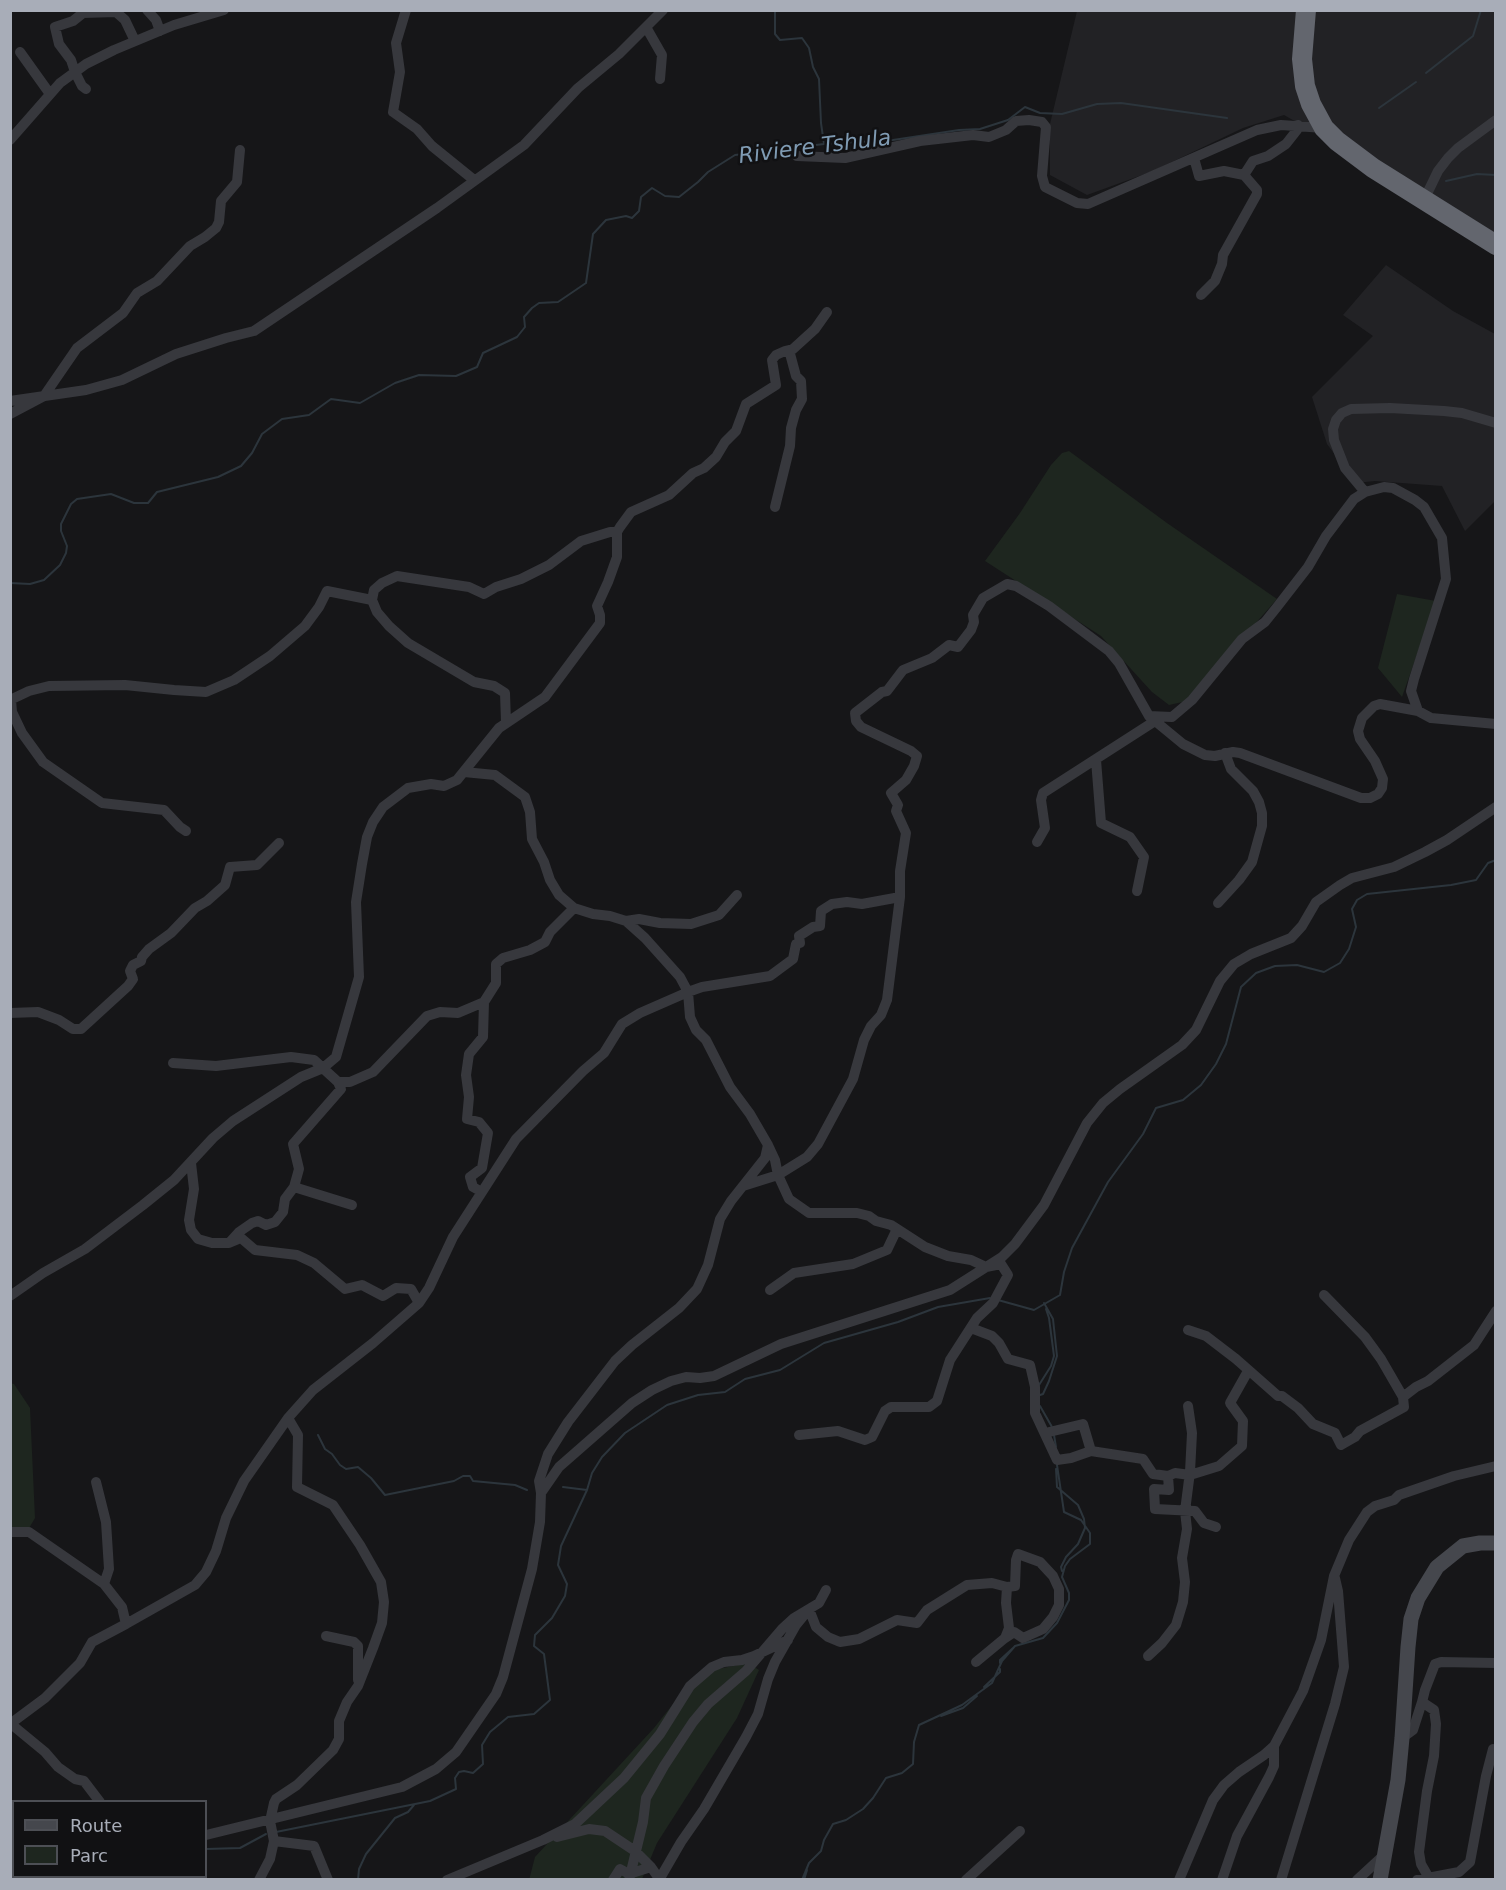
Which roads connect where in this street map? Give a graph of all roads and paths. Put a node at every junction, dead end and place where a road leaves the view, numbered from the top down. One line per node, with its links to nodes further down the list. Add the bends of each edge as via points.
1 (224, 10): 8 (street)
2 (406, 10): 23 (street, via 396,43 400,72 393,112)
3 (663, 10): 7 (street)
4 (1306, 10): 17 (highway, via 1302,59 1305,86)
5 (82, 12): 9 (street, via 116,12 125,20); 11 (street, via 73,21 55,27 59,44)
6 (153, 13): 8 (street)
7 (646, 27): 12 (street, via 662,55); 23 (street, via 578,88 524,145)
8 (160, 31): 9 (street)
9 (135, 41): 11 (street)
10 (20, 52): 14 (street)
11 (75, 72): 13 (street); 14 (street)
12 (660, 79)
13 (86, 89)
14 (50, 94): 18 (street)
15 (1496, 120): 24 (street, via 1448,158)
16 (1298, 125): 17 (street); 21 (street, via 1257,130); 22 (street, via 1286,144 1253,161)
17 (1324, 128): 24 (highway, via 1373,168)
18 (10, 140)
19 (240, 150): 29 (street, via 237,182 222,201 216,228 137,293 123,314 77,348)
20 (797, 156): 21 (street, via 845,158 920,141 989,137 1016,121 1042,122 1046,126 1042,176 1045,186 1077,203 1088,204)
21 (1194, 158): 22 (street, via 1199,176 1224,171)
22 (1244, 175): 26 (street, via 1257,194 1223,255 1215,281)
23 (474, 180): 29 (street, via 254,332 176,354 122,380)
24 (1424, 200): 25 (highway)
25 (1496, 245)
26 (1200, 295)
27 (827, 312): 28 (street, via 815,329)
28 (789, 350): 34 (street, via 801,381 802,399 791,428); 35 (street, via 772,360 776,385 746,404 736,431 716,457 669,495 631,512)
29 (44, 396): 30 (street); 31 (street)
30 (10, 402)
31 (10, 414)
32 (1496, 423): 33 (street, via 1444,411 1390,408 1351,409 1342,413 1333,429 1336,447 1345,468)
33 (1365, 492): 38 (street, via 1384,487 1415,500 1424,507 1442,538 1446,579 1411,691); 39 (street, via 1354,499 1277,607 1242,639 1192,700 1172,717)
34 (775, 507)
35 (617, 532): 36 (street, via 581,541 549,565 484,594 469,587 397,576 374,590); 40 (street, via 616,557 597,606 600,623 545,697)
36 (372, 600): 37 (street, via 327,591 305,626 270,656 234,680 206,692 125,685 49,686); 40 (street, via 377,612 408,643 474,682 494,686 504,693)
37 (11, 700): 46 (street, via 22,733 43,762 102,804 164,810)
38 (1418, 711): 41 (street, via 1431,718); 42 (street, via 1380,704 1362,718 1360,739 1383,779 1378,794 1370,798 1240,753)
39 (1152, 718): 42 (street, via 1183,744 1205,755); 43 (street); 51 (street, via 1114,657 1049,606 1007,584 983,598 973,615 971,630 958,647 949,645 932,658 903,670 887,691 855,713 861,727 916,756 906,780 891,793 906,833)
40 (506, 722): 44 (street)
41 (1496, 724)
42 (1225, 753): 52 (street, via 1231,769 1259,802 1262,826 1252,861)
43 (1096, 760): 47 (street, via 1043,793 1045,828); 49 (street, via 1101,824 1130,837 1144,857)
44 (464, 772): 53 (street, via 495,775 525,797 532,839 550,880); 59 (street, via 444,786 408,788 383,807 373,822 356,902 359,977 336,1057)
45 (1496, 807): 70 (street, via 1425,852 1340,885 1316,903 1291,938 1234,964 1196,1030 1182,1045 1103,1103 1087,1123 1030,1225 1002,1257)
46 (186, 831)
47 (1037, 842)
48 (279, 843): 57 (street, via 257,865 230,867 225,885 149,949 133,965 133,979 128,986 81,1029 38,1012)
49 (1137, 891)
50 (737, 895): 54 (street, via 719,915 699,922)
51 (900, 897): 55 (street, via 862,904 832,904 821,911 820,926 799,936 793,959 770,976); 63 (street, via 890,984 881,1015 864,1040 853,1079 818,1144 807,1157)
52 (1218, 903)
53 (574, 908): 54 (street); 56 (street, via 563,916 545,942 496,964 496,983)
54 (626, 921): 55 (street, via 668,962)
55 (688, 992): 61 (street, via 690,1017 696,1030); 66 (street, via 622,1024 604,1053 516,1139)
56 (484, 1002): 60 (street, via 458,1012 427,1016 373,1072 361,1079); 66 (street, via 483,1037 469,1054 466,1075 467,1119 479,1122 488,1132 482,1168 470,1176 472,1187)
57 (10, 1013)
58 (172, 1063): 59 (street, via 216,1066 291,1057 314,1060)
59 (323, 1068): 60 (street); 62 (street, via 300,1077 234,1121)
60 (338, 1082): 65 (street, via 341,1089 293,1144 298,1169)
61 (768, 1145): 63 (street); 64 (street, via 765,1158)
62 (191, 1163): 69 (street, via 191,1230 198,1239 212,1244); 73 (street, via 85,1249)
63 (778, 1175): 64 (street); 68 (street, via 789,1199 808,1213 857,1213)
64 (743, 1186): 89 (street, via 720,1219 708,1265 697,1288 615,1361 574,1414 541,1469)
65 (294, 1187): 67 (street); 69 (street, via 275,1222 252,1223)
66 (482, 1192): 74 (street, via 453,1236)
67 (352, 1205)
68 (897, 1229): 70 (street, via 925,1247); 71 (street, via 887,1250 853,1264 794,1273)
69 (229, 1243): 74 (street, via 241,1238 255,1250 297,1255 314,1263 345,1289 362,1285 383,1296 396,1288 411,1289)
70 (986, 1267): 76 (street, via 1001,1264 1008,1275 995,1299); 89 (street, via 950,1290 781,1344 714,1376 686,1377 652,1390 559,1467)
71 (770, 1290)
72 (1324, 1295): 79 (street, via 1365,1338)
73 (10, 1296)
74 (419, 1303): 81 (street, via 313,1390)
75 (1496, 1311): 79 (street, via 1474,1345)
76 (971, 1328): 82 (street, via 992,1336 1008,1359 1030,1365 1035,1413); 83 (street, via 950,1360 937,1401 929,1407 891,1407 866,1440 838,1431)
77 (1188, 1330): 78 (street, via 1206,1336)
78 (1248, 1371): 79 (street, via 1313,1424 1335,1433 1341,1445 1404,1407); 86 (street, via 1230,1403 1243,1421 1242,1446 1219,1466)
79 (1403, 1397)
80 (1188, 1406): 86 (street, via 1192,1433)
81 (288, 1418): 99 (street, via 244,1481 206,1572 195,1585); 107 (street, via 298,1435 297,1487 333,1505 381,1582 382,1623)
82 (1045, 1433): 84 (street, via 1057,1460); 84 (street, via 1083,1424)
83 (799, 1435)
84 (1090, 1451): 87 (street, via 1143,1459 1153,1474)
85 (1496, 1466): 94 (street, via 1454,1476 1375,1506 1349,1540)
86 (1190, 1475): 87 (street); 90 (street)
87 (1168, 1476): 90 (street, via 1168,1490 1154,1489 1155,1509)
88 (96, 1482): 95 (street, via 106,1522 109,1569)
89 (541, 1493): 114 (street, via 532,1569 503,1677 496,1694 456,1752 436,1769 402,1787)
90 (1185, 1511): 91 (street, via 1195,1511 1204,1523); 104 (street, via 1183,1602 1176,1624)
91 (1216, 1527)
92 (10, 1532): 95 (street, via 29,1532)
93 (1496, 1543): 110 (street, via 1463,1546 1437,1567 1421,1591 1411,1619)
94 (1334, 1576): 111 (street, via 1321,1640 1302,1691); 132 (street, via 1344,1667)
95 (104, 1584): 99 (street, via 122,1607)
96 (1007, 1587): 98 (street, via 992,1583 967,1585 927,1610 916,1623 897,1620 860,1639 840,1642 816,1627); 101 (street, via 1009,1628); 101 (street, via 1015,1586 1018,1554 1035,1559 1053,1576 1059,1589 1059,1605 1043,1629 1023,1638 1014,1632)
97 (826, 1590): 98 (street, via 819,1603)
98 (809, 1609): 102 (street); 103 (street, via 794,1618)
99 (126, 1624): 109 (street, via 92,1642 80,1663 45,1698)
100 (326, 1636): 107 (street, via 358,1646)
101 (1005, 1638): 105 (street)
102 (788, 1640): 103 (street); 124 (street, via 771,1671 750,1729)
103 (764, 1650): 117 (street, via 742,1660 712,1666 690,1686 660,1734 606,1797 575,1824); 119 (street, via 693,1722 646,1798)
104 (1148, 1656)
105 (976, 1662)
106 (1496, 1663): 108 (street, via 1435,1664)
107 (358, 1686): 114 (street, via 339,1721 339,1739 333,1749 297,1785 276,1799)
108 (1422, 1702): 110 (street, via 1413,1730); 123 (street, via 1434,1710 1436,1724 1419,1852)
109 (11, 1724): 113 (street, via 58,1767 84,1781)
110 (1402, 1738): 120 (street)
111 (1274, 1746): 130 (street, via 1229,1781 1213,1800); 131 (street, via 1274,1766 1237,1836)
112 (1493, 1749): 123 (street, via 1470,1862 1460,1872)
113 (98, 1800)
114 (270, 1821): 116 (street); 118 (street)
115 (1020, 1831): 129 (street)
116 (207, 1835)
117 (543, 1840): 119 (street, via 589,1829 605,1831); 127 (street)
118 (274, 1841): 125 (street); 126 (street, via 314,1846)
119 (635, 1851): 121 (street); 122 (street)
120 (1383, 1856): 133 (street); 134 (street)
121 (651, 1867): 122 (street); 124 (street)
122 (629, 1877): 128 (street, via 620,1869)
123 (1429, 1878): 135 (street)
124 (659, 1879)
125 (259, 1880)
126 (328, 1880)
127 (447, 1880)
128 (613, 1880)
129 (966, 1880)
130 (1179, 1880)
131 (1222, 1880)
132 (1281, 1880)
133 (1356, 1880)
134 (1380, 1880)
135 (1417, 1880)

